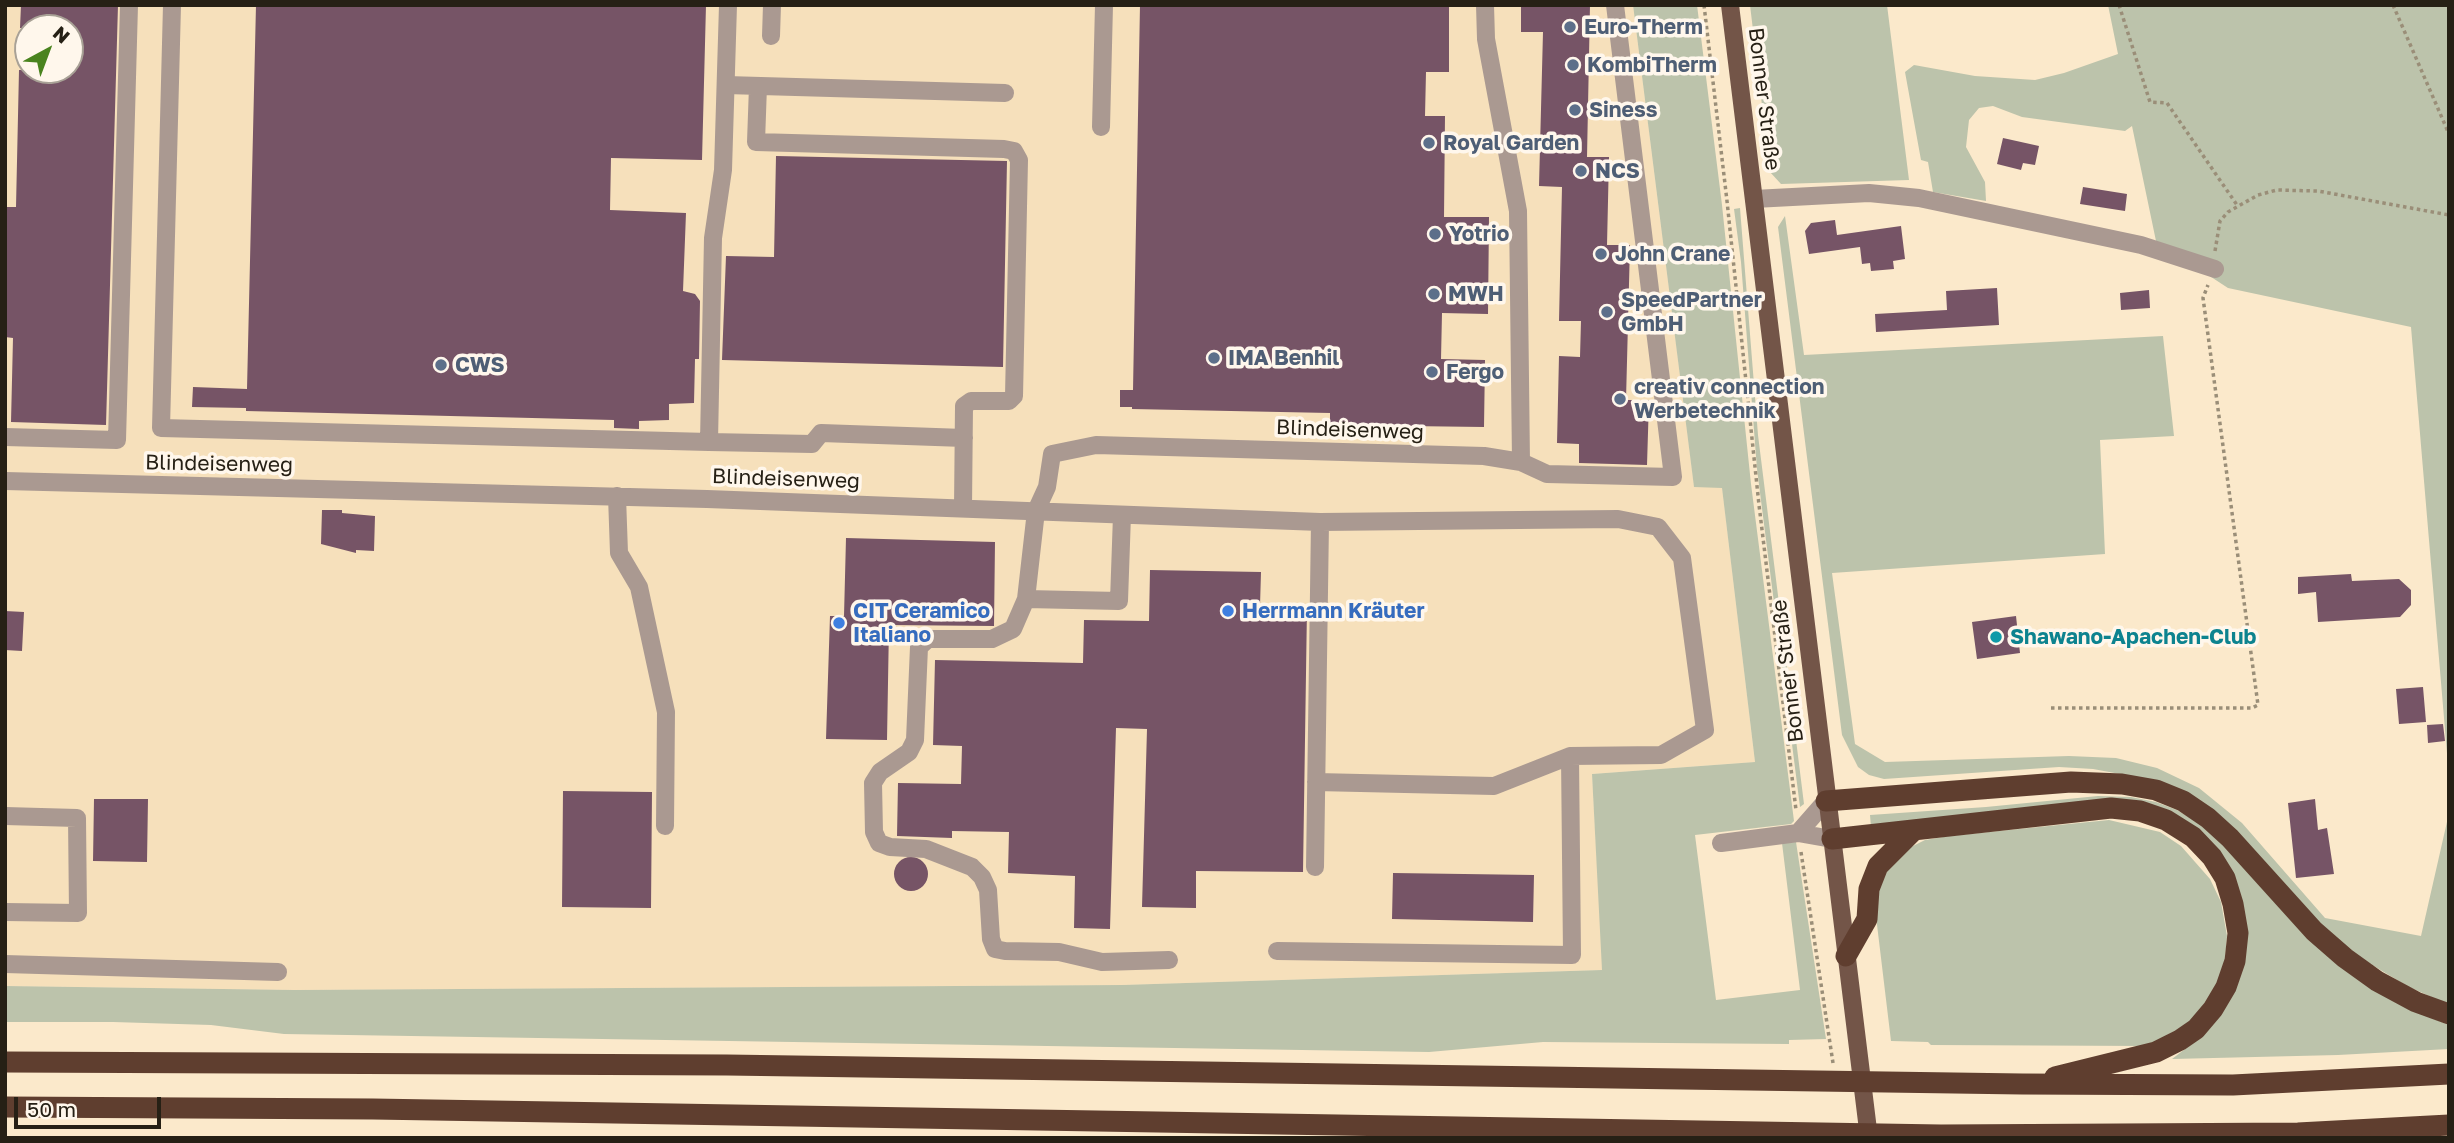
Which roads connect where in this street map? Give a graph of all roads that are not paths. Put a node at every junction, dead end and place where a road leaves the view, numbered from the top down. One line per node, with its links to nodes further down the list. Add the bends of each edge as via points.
1 (129, 5): 16 (street, via 117,440)
2 (172, 5): 18 (street, via 161,428)
3 (727, 5): 10 (street)
4 (772, 5): 9 (street)
5 (1104, 5): 13 (street)
6 (1485, 5): 19 (street, via 1486,39 1518,211)
7 (1615, 5): 19 (street, Blindeisenweg, via 1673,477 1547,474)
8 (1730, 5): 14 (main road, Bonner Straße)
9 (771, 36)
10 (726, 85): 11 (street); 18 (street, via 723,170 713,238)
11 (758, 86): 12 (street); 17 (street, via 756,142 1014,151 1019,160 1014,396 1009,401 971,401 964,406)
12 (1005, 93)
13 (1101, 127)
14 (1754, 199): 15 (street, Bonner Straße, via 1868,193 1919,198 2141,245); 29 (main road, Bonner Straße)
15 (2215, 269)
16 (5, 437)
17 (964, 438): 18 (street, via 821,433 812,444); 22 (street)
18 (709, 442)
19 (1521, 462): 23 (street, Blindeisenweg, via 1483,456 1096,446 1052,454 1047,487)
20 (5, 481): 21 (street, Blindeisenweg)
21 (617, 496): 22 (street, Blindeisenweg); 31 (street, via 619,553 639,587 666,712)
22 (963, 508): 23 (street, Blindeisenweg)
23 (1036, 511): 24 (street); 26 (street)
24 (1122, 515): 25 (street); 26 (street, via 1119,601)
25 (1320, 522): 27 (street, via 1618,519 1658,527 1682,558 1705,730 1661,755); 28 (street)
26 (1026, 599): 40 (street, via 1013,629 992,639 928,639 919,647 915,740 909,752 880,772 873,783 874,832 879,844 926,849 972,867 988,890 990,939 995,949 1059,952 1102,962)
27 (1570, 756): 28 (street, via 1494,786); 38 (street, via 1572,955)
28 (1316, 782): 36 (street)
29 (1826, 801): 33 (street); 34 (main road, Bonner Straße); 43 (highway, via 2071,782 2156,790 2183,801 2231,838 2314,932 2345,958 2416,1002)
30 (5, 816): 37 (street, via 77,818 78,913)
31 (665, 826)
32 (1913, 830): 34 (highway); 39 (highway, via 1878,866 1869,889 1867,919); 46 (highway, via 2078,810 2140,811 2193,837 2225,878 2238,933 2235,961 2226,987 2196,1029 2156,1052)
33 (1798, 833): 34 (street); 35 (street)
34 (1832, 839): 39 (main road, Bonner Straße)
35 (1721, 843)
36 (1315, 867)
37 (5, 912)
38 (1278, 951)
39 (1846, 956): 50 (main road, Bonner Straße)
40 (1170, 960)
41 (5, 964): 42 (street)
42 (278, 972)
43 (2449, 1014)
44 (5, 1062): 46 (highway, via 727,1065)
45 (2449, 1074): 46 (highway, via 2234,1085)
46 (2022, 1084)
47 (5, 1107): 49 (highway)
48 (2449, 1125): 49 (highway)
49 (2061, 1137)
50 (1869, 1138)

